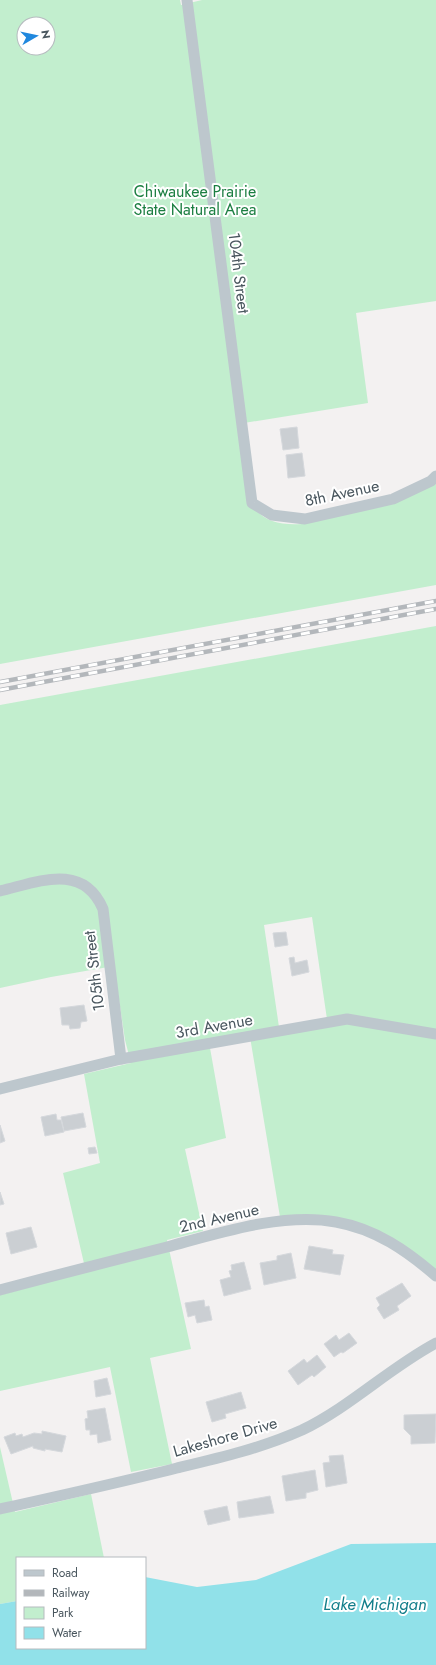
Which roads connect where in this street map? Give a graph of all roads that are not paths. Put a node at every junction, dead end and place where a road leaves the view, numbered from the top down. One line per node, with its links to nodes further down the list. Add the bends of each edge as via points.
1 (187, 0): 3 (street, 104th Street)
2 (436, 476): 3 (street, 8th Avenue, via 431,481 393,499 305,519 272,515)
3 (252, 503)
4 (0, 891): 6 (street, 105th Street, via 70,879 86,885 96,896 103,909)
5 (436, 1034): 6 (street, 3rd Avenue, via 347,1019)
6 (121, 1059): 7 (street, 3rd Avenue)
7 (0, 1089)
8 (436, 1276): 9 (street, 2nd Avenue, via 415,1257 374,1233 337,1222 298,1219 220,1233)
9 (0, 1290)
10 (436, 1343): 11 (street, Lakeshore Drive, via 321,1420 275,1441 199,1463)
11 (0, 1509)

